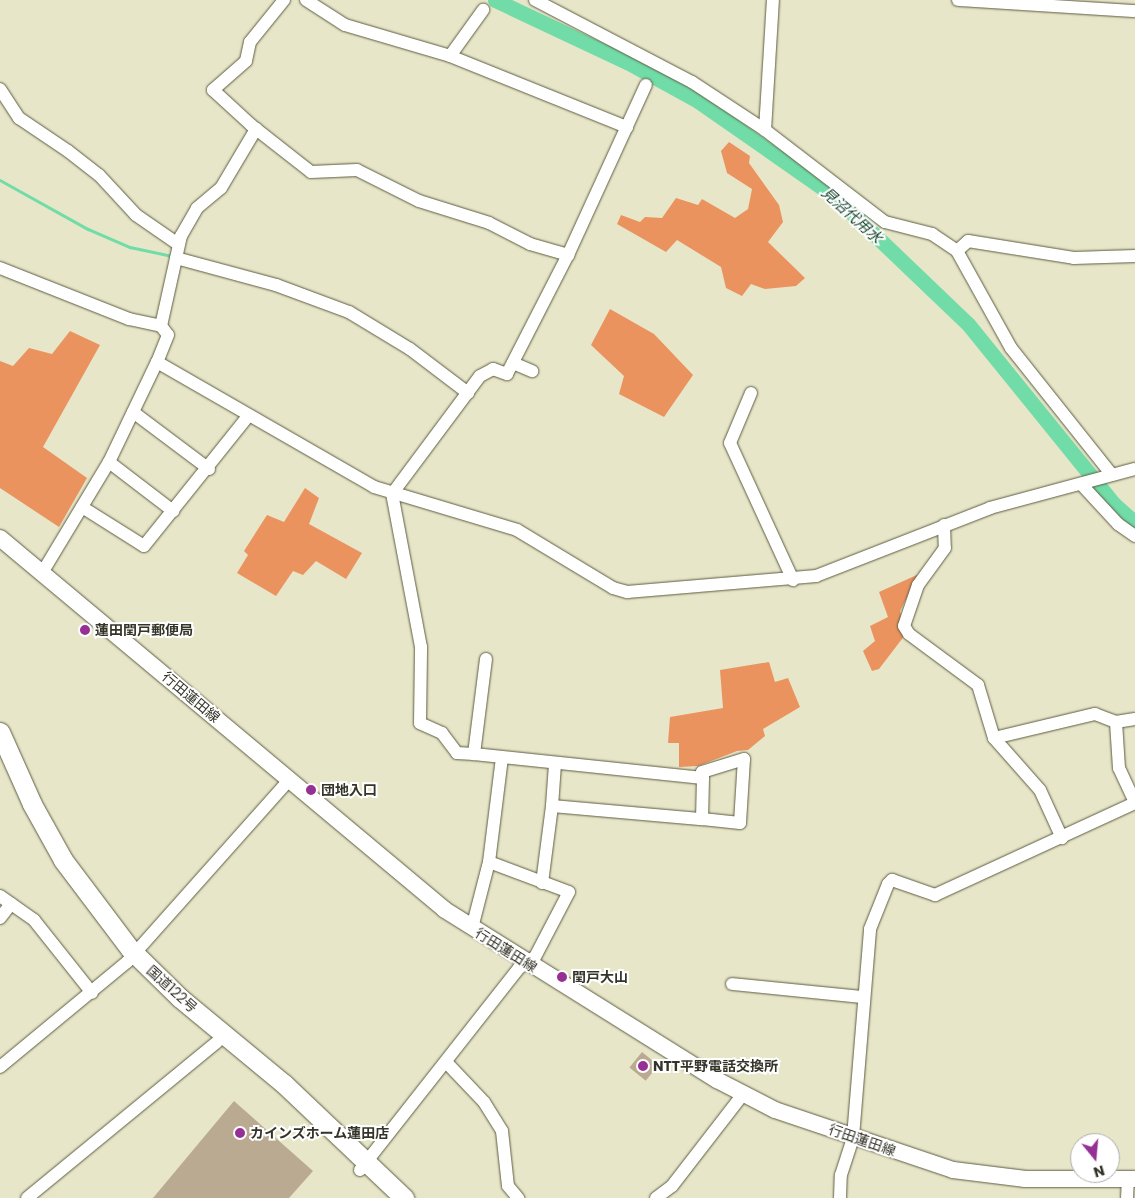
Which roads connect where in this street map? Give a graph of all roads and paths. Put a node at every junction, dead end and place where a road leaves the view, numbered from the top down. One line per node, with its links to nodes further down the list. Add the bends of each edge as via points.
1 (284, 0): 12 (street, via 250,42 246,61 213,90)
2 (306, 0): 8 (street, via 345,25)
3 (535, 0): 13 (street, via 692,82)
4 (773, 0): 13 (street)
5 (958, 0): 7 (street)
6 (482, 10): 8 (street)
7 (1135, 11)
8 (450, 56): 11 (street)
9 (646, 85): 11 (street)
10 (0, 89): 14 (street, via 19,118 68,151 136,214)
11 (627, 128): 16 (street)
12 (256, 129): 14 (street, via 220,188 197,208); 16 (street, via 311,172 357,170 419,201 489,222 530,244)
13 (765, 130): 15 (street, via 885,222 932,234)
14 (178, 244): 18 (street)
15 (957, 251): 17 (street, via 968,240 1074,258); 31 (street, via 1011,348)
16 (568, 255): 22 (street)
17 (1135, 256)
18 (176, 258): 20 (street); 24 (street, via 276,285 349,312 410,349)
19 (0, 268): 20 (street, via 129,319)
20 (162, 326): 21 (street, via 168,335)
21 (157, 362): 26 (street); 27 (street)
22 (513, 362): 23 (street); 24 (street, via 507,374 493,369 480,376)
23 (532, 371)
24 (468, 393): 33 (street)
25 (751, 393): 40 (street, via 730,443)
26 (133, 412): 28 (street); 29 (street)
27 (248, 416): 29 (street); 33 (street, via 340,470)
28 (109, 462): 34 (street); 35 (street)
29 (208, 469): 35 (street)
30 (1135, 469): 31 (street)
31 (1110, 476): 32 (street)
32 (1083, 483): 36 (street); 37 (street, via 1118,524)
33 (392, 494): 40 (street, via 517,530 613,588 627,592); 46 (street, via 422,647 420,723 442,733 457,753)
34 (82, 507): 35 (street, via 144,546); 39 (street)
35 (173, 511)
36 (944, 525): 40 (street, via 825,573); 45 (street, via 945,548 918,585 904,626 909,634 978,685)
37 (1135, 536)
38 (0, 538): 39 (main road, 行田蓮田線)
39 (42, 573): 51 (main road, 行田蓮田線)
40 (793, 580)
41 (486, 659): 46 (street)
42 (1135, 719): 43 (street)
43 (1116, 722): 45 (street, via 1095,714); 52 (street, via 1119,768)
44 (0, 732): 61 (highway, 国道122号, via 32,804 63,860)
45 (994, 738): 55 (street, via 1051,805)
46 (474, 754): 47 (street)
47 (502, 758): 49 (street); 56 (street)
48 (0, 759): 61 (highway, 国道122号, via 53,866)
49 (555, 764): 50 (street); 53 (street)
50 (703, 778): 54 (street); 54 (street, via 702,772 744,759 740,823)
51 (289, 780): 60 (main road, 行田蓮田線); 61 (street)
52 (1135, 803): 55 (street)
53 (552, 806): 54 (street); 57 (street)
54 (702, 819)
55 (1062, 838): 65 (street, via 935,896 892,880 870,929)
56 (489, 862): 57 (street, via 522,871); 60 (street)
57 (542, 883): 62 (street, via 569,892 551,923 552,931)
58 (5, 900): 59 (street); 64 (street, via 34,920)
59 (0, 918)
60 (472, 928): 62 (main road, 行田蓮田線)
61 (131, 958): 64 (street); 66 (highway, 国道122号); 71 (highway, 国道122号)
62 (528, 963): 67 (street, via 519,968); 69 (main road, 行田蓮田線)
63 (732, 984): 65 (street)
64 (92, 993): 68 (street)
65 (864, 997): 70 (street)
66 (216, 1042): 71 (highway, 国道122号); 73 (street)
67 (446, 1062): 71 (street); 76 (street, via 484,1102 502,1131 508,1186)
68 (0, 1067)
69 (743, 1094): 70 (main road, 行田蓮田線, via 775,1110); 77 (street, via 672,1186)
70 (853, 1137): 72 (main road, 行田蓮田線, via 976,1174 1025,1179); 78 (street, via 841,1175)
71 (363, 1166): 74 (highway, 国道122号); 75 (highway, 国道122号)
72 (1132, 1179): 79 (street)
73 (27, 1198)
74 (388, 1198)
75 (404, 1198)
76 (518, 1198)
77 (656, 1198)
78 (840, 1198)
79 (1127, 1198)

